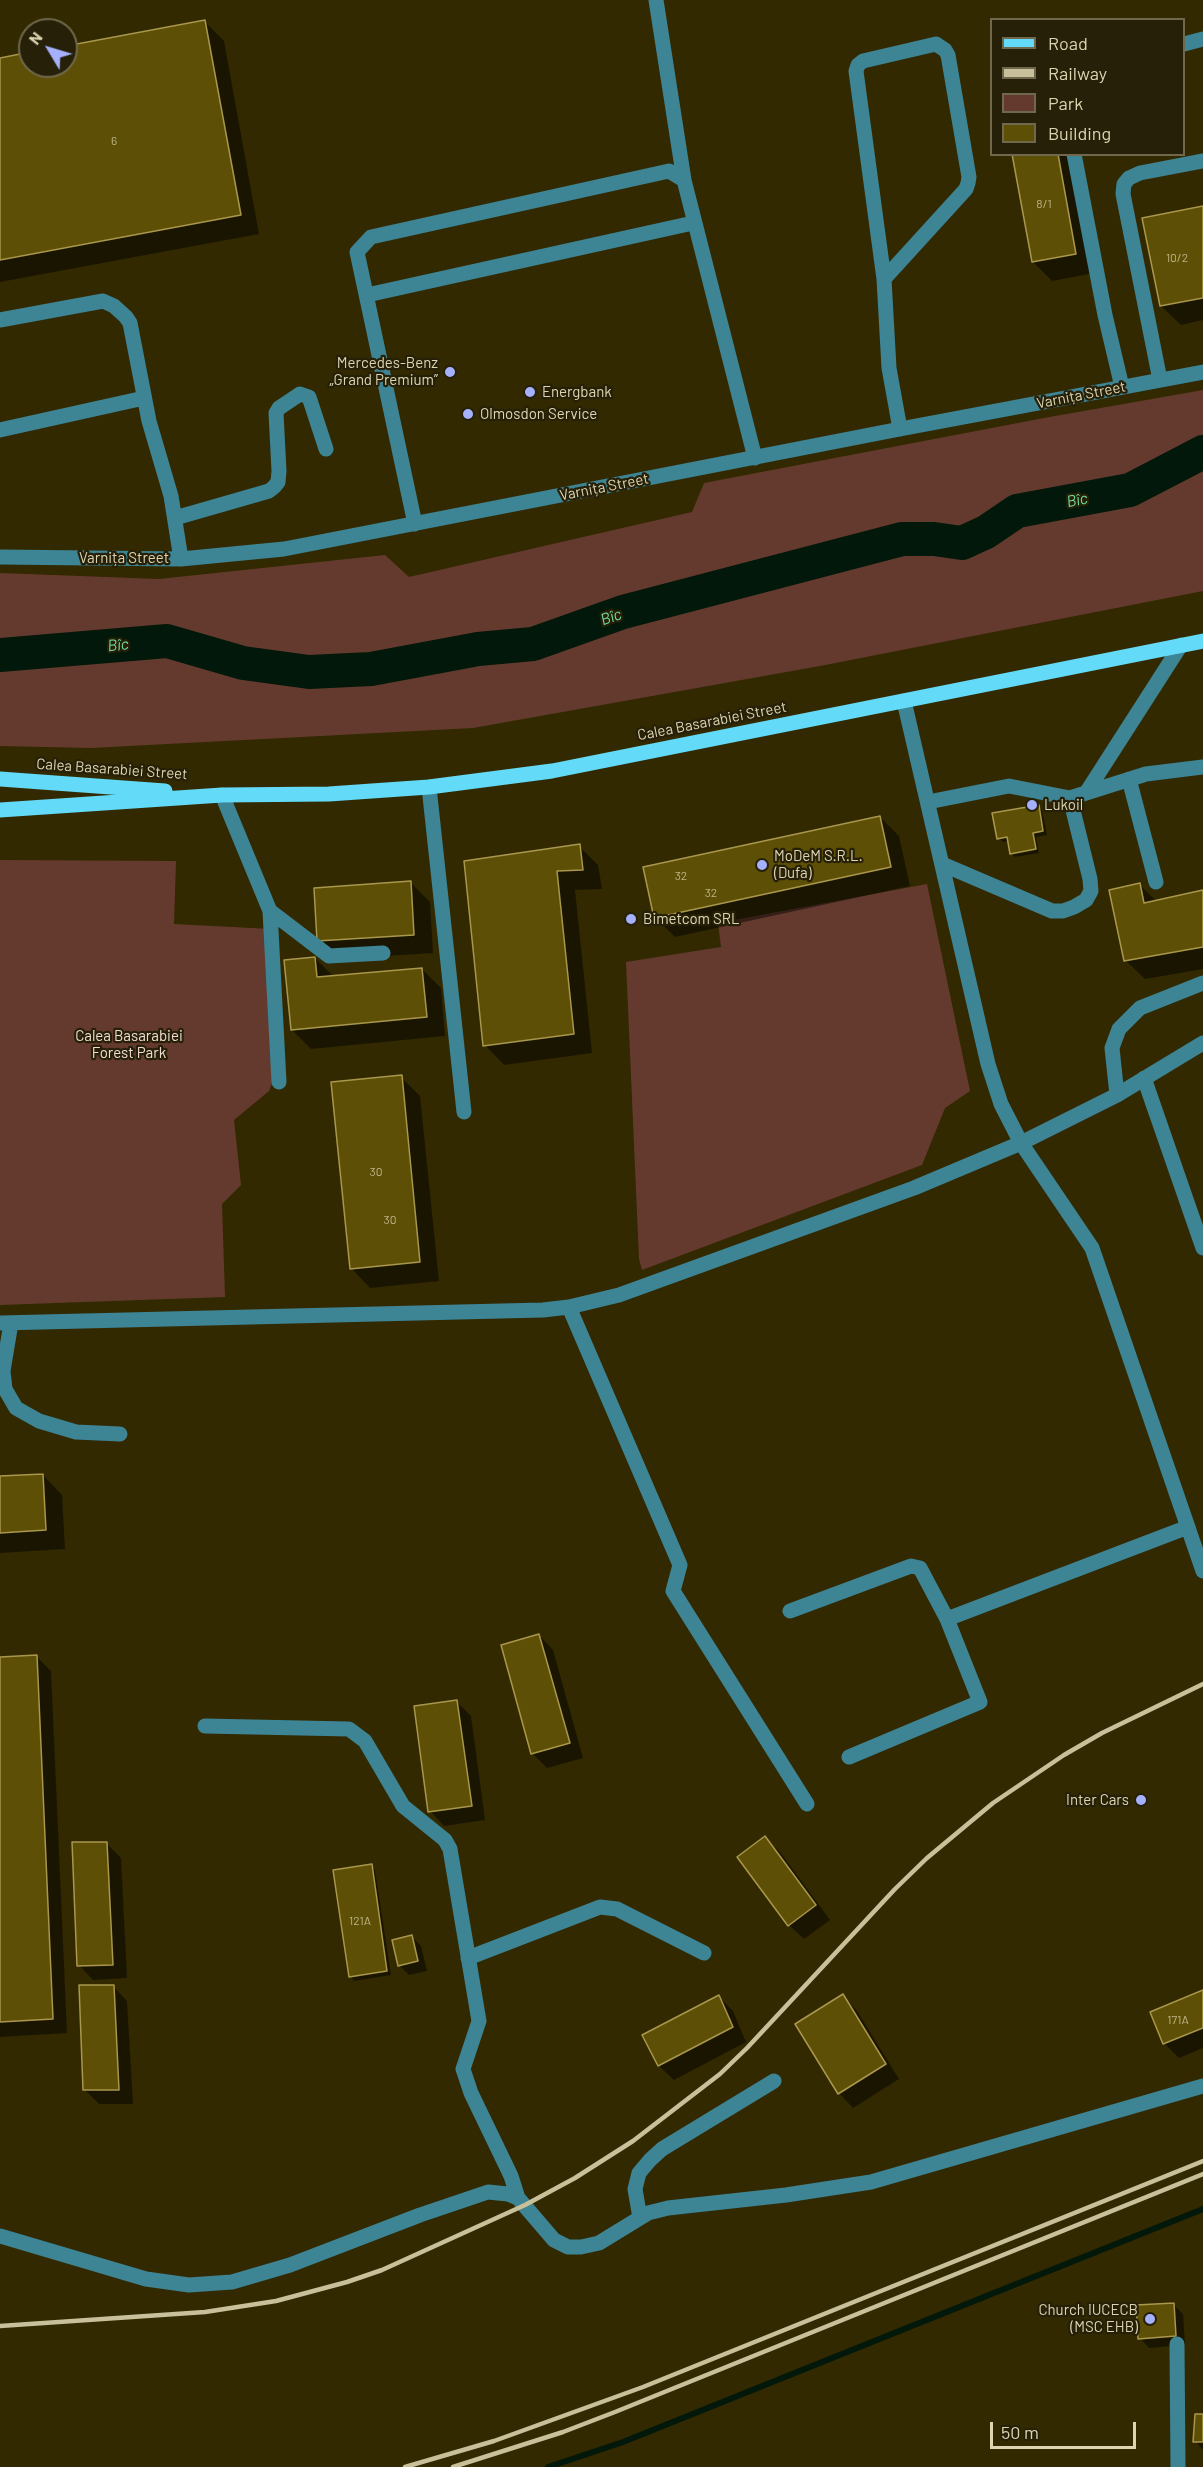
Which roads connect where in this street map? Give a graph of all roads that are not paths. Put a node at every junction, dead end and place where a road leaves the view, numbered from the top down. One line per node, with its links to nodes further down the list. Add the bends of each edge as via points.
1 (656, 0): 6 (street)
2 (1203, 39): 3 (street)
3 (1185, 44)
4 (1074, 156): 13 (street)
5 (1202, 161): 12 (street, via 1140,173 1124,184)
6 (684, 180): 7 (street); 9 (street, via 669,171 371,237 357,252)
7 (693, 223): 9 (street); 18 (street)
8 (884, 279): 8 (street, via 856,68 863,61 936,44 948,55 968,183); 15 (street, via 890,368)
9 (368, 295): 20 (street)
10 (0, 320): 14 (street, via 103,301 114,306 130,323)
11 (1203, 372): 12 (street, Varnița Street)
12 (1160, 380): 13 (street, Varnița Street)
13 (1122, 387): 15 (street, Varnița Street)
14 (144, 399): 16 (street); 19 (street)
15 (900, 429): 18 (street, Varnița Street)
16 (0, 430)
17 (326, 449): 19 (street, via 309,397 300,394 276,413 279,471 274,488)
18 (754, 458): 20 (street, Varnița Street)
19 (175, 518): 22 (street)
20 (415, 524): 22 (street, Varnița Street, via 284,549)
21 (0, 557): 22 (street, Varnița Street)
22 (181, 559)
23 (1203, 641): 24 (main road, Calea Basarabiei Street)
24 (1181, 645): 25 (main road, Calea Basarabiei Street); 30 (street)
25 (904, 701): 29 (main road, Calea Basarabiei Street, via 552,771); 33 (street)
26 (1203, 767): 28 (street)
27 (0, 779): 31 (main road, Calea Basarabiei Street)
28 (1129, 779): 30 (street); 36 (street)
29 (429, 787): 31 (main road, Calea Basarabiei Street, via 329,794); 44 (street)
30 (1086, 793): 32 (street)
31 (222, 795): 34 (main road, Calea Basarabiei Street); 37 (street)
32 (1070, 798): 33 (street, via 1009,786); 35 (street, via 1091,891 1074,908 1052,911)
33 (928, 802): 35 (street)
34 (0, 810)
35 (942, 864): 45 (street, via 988,1064 1001,1104)
36 (1156, 882)
37 (270, 910): 38 (street, via 329,956); 42 (street)
38 (384, 953)
39 (1203, 983): 43 (street, via 1140,1008 1119,1029 1112,1048)
40 (1203, 1043): 41 (street)
41 (1144, 1078): 43 (street); 46 (street)
42 (279, 1082)
43 (1117, 1095): 45 (street)
44 (464, 1112)
45 (1021, 1143): 47 (street, via 914,1188 620,1295); 50 (street, via 1092,1248)
46 (1203, 1248)
47 (569, 1307): 48 (street); 56 (street, via 681,1564 673,1591)
48 (6, 1323): 49 (street, via 5,1389 16,1408 39,1421 76,1432)
49 (120, 1434)
50 (1188, 1527): 51 (street); 53 (street)
51 (1203, 1571)
52 (790, 1611): 53 (street, via 911,1566 920,1568)
53 (947, 1619): 55 (street, via 980,1702)
54 (205, 1726): 58 (street, via 349,1729 365,1741 404,1806 445,1840 450,1849)
55 (849, 1757)
56 (807, 1804)
57 (704, 1953): 58 (street, via 617,1910 600,1906)
58 (468, 1958): 61 (street, via 479,2021 463,2069)
59 (774, 2081): 62 (street, via 650,2160 639,2173 635,2189)
60 (1203, 2086): 62 (street, via 871,2182 668,2208)
61 (518, 2198): 62 (street, via 554,2240 568,2247 599,2243); 63 (street, via 488,2192 290,2265 232,2282 189,2285 146,2279)
62 (640, 2218)
63 (0, 2236)
64 (1177, 2344): 65 (street)
65 (1178, 2467)

